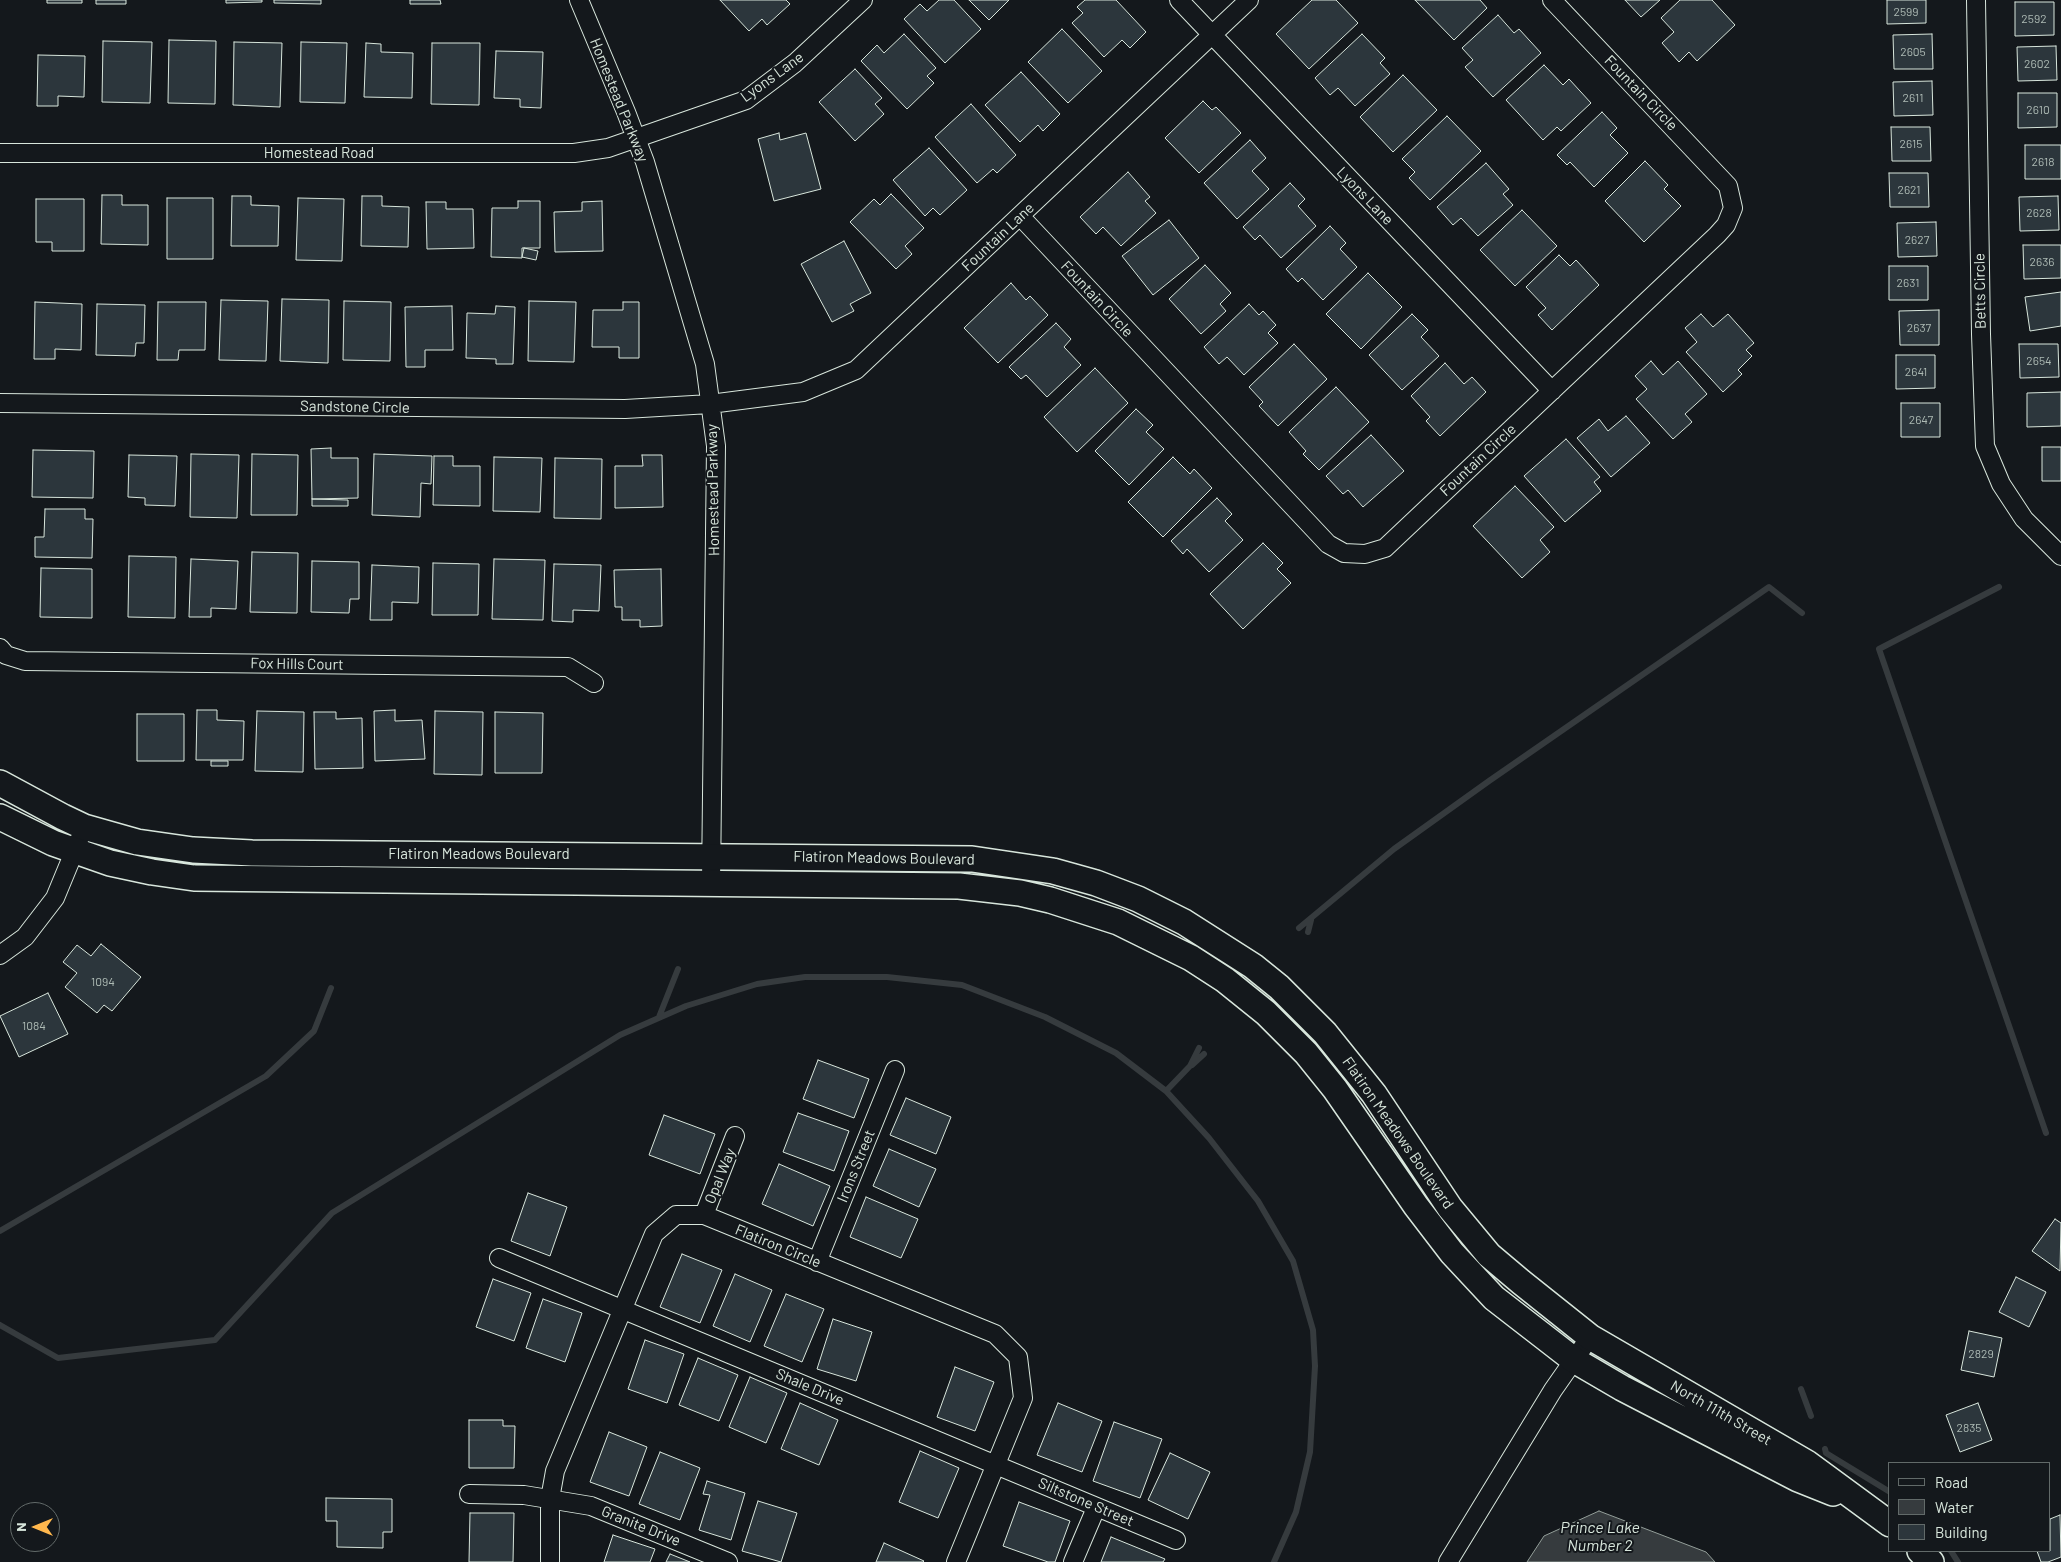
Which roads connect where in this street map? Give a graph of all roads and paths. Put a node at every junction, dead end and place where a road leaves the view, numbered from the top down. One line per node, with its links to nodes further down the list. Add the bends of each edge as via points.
1 (579, 0): 8 (street, Homestead Parkway)
2 (863, 0): 8 (street, Lyons Lane, via 795,63 746,100)
3 (1179, 0): 7 (street, Lyons Lane)
4 (1249, 0): 7 (street, Fountain Lane)
5 (1552, 0): 11 (street, Fountain Circle, via 1728,186 1733,208 1717,235)
6 (1976, 0): 14 (street, Betts Circle, via 1985,446 2001,484 2024,519)
7 (1212, 34): 10 (street, Fountain Lane); 11 (street, Lyons Lane)
8 (636, 137): 9 (street, Homestead Road, via 608,148 574,153); 13 (street, Homestead Parkway, via 705,364)
9 (0, 153)
10 (1020, 216): 11 (street, Fountain Circle, via 1328,544 1344,553 1365,554 1385,548); 13 (street, Fountain Lane, via 856,370 803,392)
11 (1552, 391)
12 (0, 403): 13 (street, Sandstone Circle, via 625,410)
13 (710, 404): 21 (street, Homestead Parkway, via 716,446)
14 (2061, 556)
15 (0, 648): 16 (street, Fox Hills Court, via 6,655 25,661 568,667)
16 (594, 683)
17 (0, 783): 19 (street, Flatiron Meadows Boulevard)
18 (0, 817): 20 (street, Flatiron Meadows Boulevard, via 20,829)
19 (84, 827): 20 (street); 21 (street, Flatiron Meadows Boulevard, via 137,842 193,850 252,853)
20 (74, 851): 22 (street, Flatiron Meadows Boulevard, via 110,863 194,878); 23 (street, via 55,898 25,936)
21 (711, 856): 22 (street, Homestead Parkway); 30 (street, Flatiron Meadows Boulevard, via 944,857 999,862 1053,871 1096,884 1138,899 1184,922 1253,966 1325,1033 1374,1094 1450,1208 1489,1255)
22 (711, 882): 31 (street, Flatiron Meadows Boulevard, via 959,886 1020,893 1118,922 1190,958 1225,980 1266,1013 1306,1053 1452,1253 1494,1298)
23 (0, 955)
24 (895, 1070): 28 (street, Irons Street)
25 (736, 1136): 26 (street, Opal Way)
26 (704, 1215): 28 (street, Flatiron Circle); 29 (street, Flatiron Circle, via 676,1215 654,1234)
27 (499, 1258): 29 (street, Shale Drive)
28 (817, 1262): 32 (street, Flatiron Circle, via 995,1334 1018,1357 1023,1398)
29 (624, 1309): 32 (street, Shale Drive); 34 (street, Flatiron Circle, via 555,1471)
30 (1590, 1337): 31 (street); 36 (street, North 111th Street, via 1807,1463)
31 (1574, 1360): 36 (street, North 111th Street, via 1798,1479); 43 (street)
32 (996, 1464): 35 (street, Siltstone Street); 41 (street, Flatiron Circle)
33 (469, 1494): 34 (street, Granite Drive)
34 (550, 1499): 39 (street, Flatiron Circle); 40 (street, Granite Drive, via 591,1506)
35 (1096, 1508): 37 (street, Siltstone Street); 42 (street)
36 (1881, 1517)
37 (1176, 1540)
38 (1921, 1552): 44 (street)
39 (550, 1562)
40 (728, 1562)
41 (956, 1562)
42 (1073, 1562)
43 (1448, 1562)
44 (1931, 1562)

